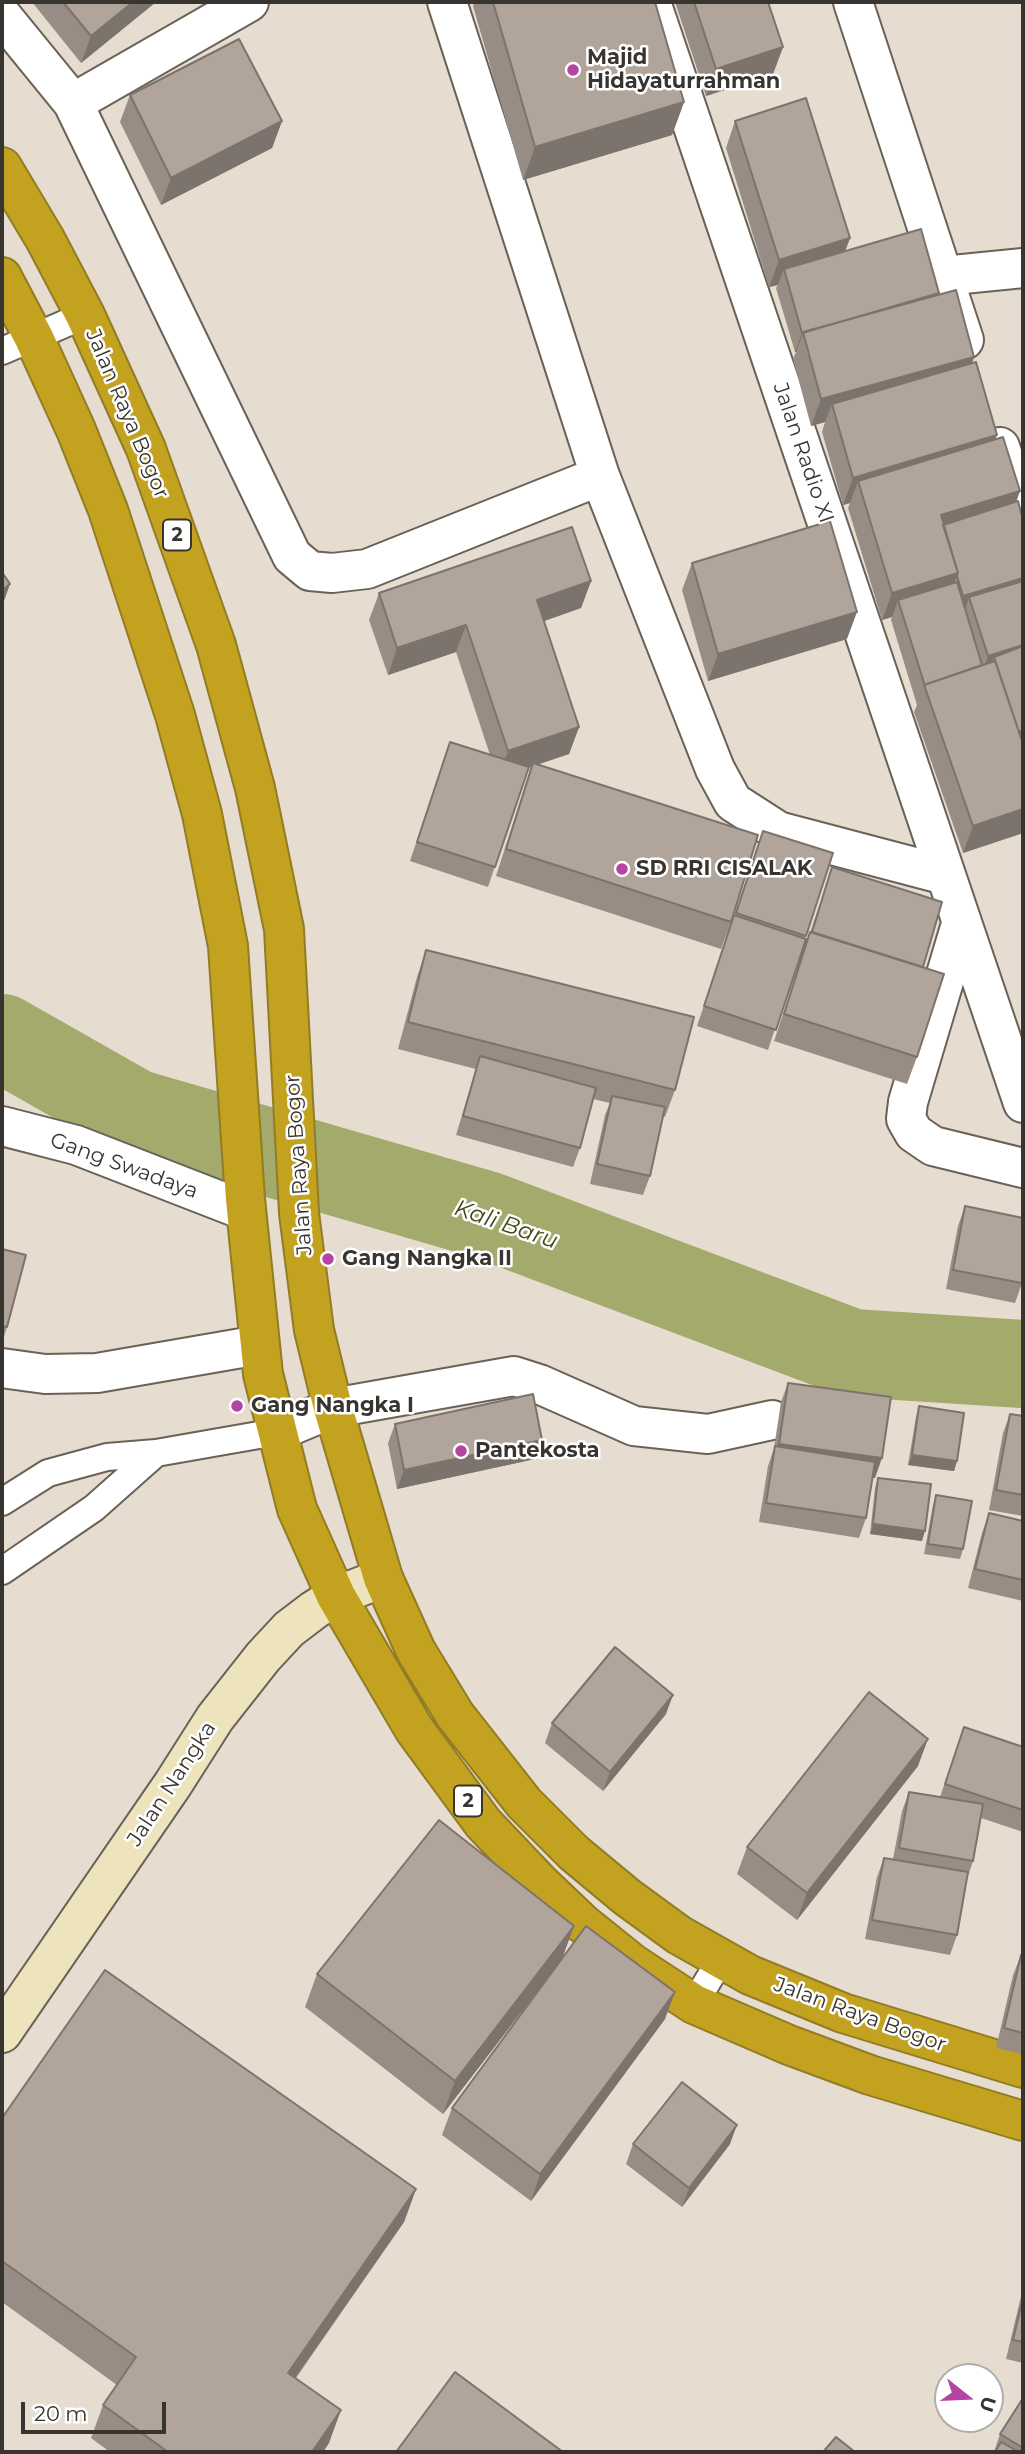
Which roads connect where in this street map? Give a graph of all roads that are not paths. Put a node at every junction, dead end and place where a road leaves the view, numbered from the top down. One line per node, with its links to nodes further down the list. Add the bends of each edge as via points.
1 (249, 2): 6 (street)
2 (447, 2): 15 (street)
3 (651, 2): 17 (street, Jalan Radio XI)
4 (853, 2): 9 (street)
5 (2, 16): 6 (street)
6 (73, 103): 15 (street, via 292,555 310,571 367,569)
7 (2, 167): 11 (highway, Jalan Raya Bogor / 2)
8 (1023, 268): 9 (street)
9 (943, 276): 13 (street)
10 (2, 277): 12 (highway, 2)
11 (85, 315): 12 (lane); 25 (highway, Jalan Raya Bogor / 2, via 146,449 216,645 255,788 284,929 299,1213 314,1330)
12 (18, 345): 22 (highway, 2, via 76,430 108,510 141,604 202,814 228,946)
13 (974, 369)
14 (988, 409): 16 (street)
15 (600, 476): 17 (street, via 715,769 733,802 778,831)
16 (1023, 515)
17 (945, 875): 18 (street, Jalan Radio XI)
18 (961, 925): 19 (street, Jalan Radio XI); 21 (street, via 906,1119 914,1133 933,1146)
19 (1023, 1104)
20 (2, 1126): 22 (street, Gang Swadaya, via 76,1145)
21 (1023, 1168)
22 (245, 1205): 23 (highway, 2)
23 (259, 1345): 24 (street, via 97,1373 45,1374); 27 (highway, 2)
24 (2, 1368)
25 (333, 1408): 26 (street, via 514,1376 634,1426 708,1434); 27 (street); 31 (highway, Jalan Raya Bogor / 2)
26 (772, 1420)
27 (276, 1432): 28 (lane); 32 (highway, 2, via 297,1509)
28 (156, 1453): 29 (lane, via 107,1457 48,1473); 30 (lane, via 94,1508)
29 (2, 1502)
30 (2, 1570)
31 (383, 1578): 32 (street, Jalan Nangka); 33 (highway, Jalan Raya Bogor / 2, via 416,1651 455,1715 524,1803 627,1897)
32 (336, 1596): 34 (highway, 2, via 414,1729 483,1822 582,1923); 35 (street, Jalan Nangka, via 289,1629 215,1718)
33 (721, 1959): 34 (lane); 36 (highway, Jalan Raya Bogor / 2, via 843,2013)
34 (694, 2004): 37 (highway, 2, via 870,2075)
35 (2, 2034)
36 (1023, 2068)
37 (1023, 2121)

